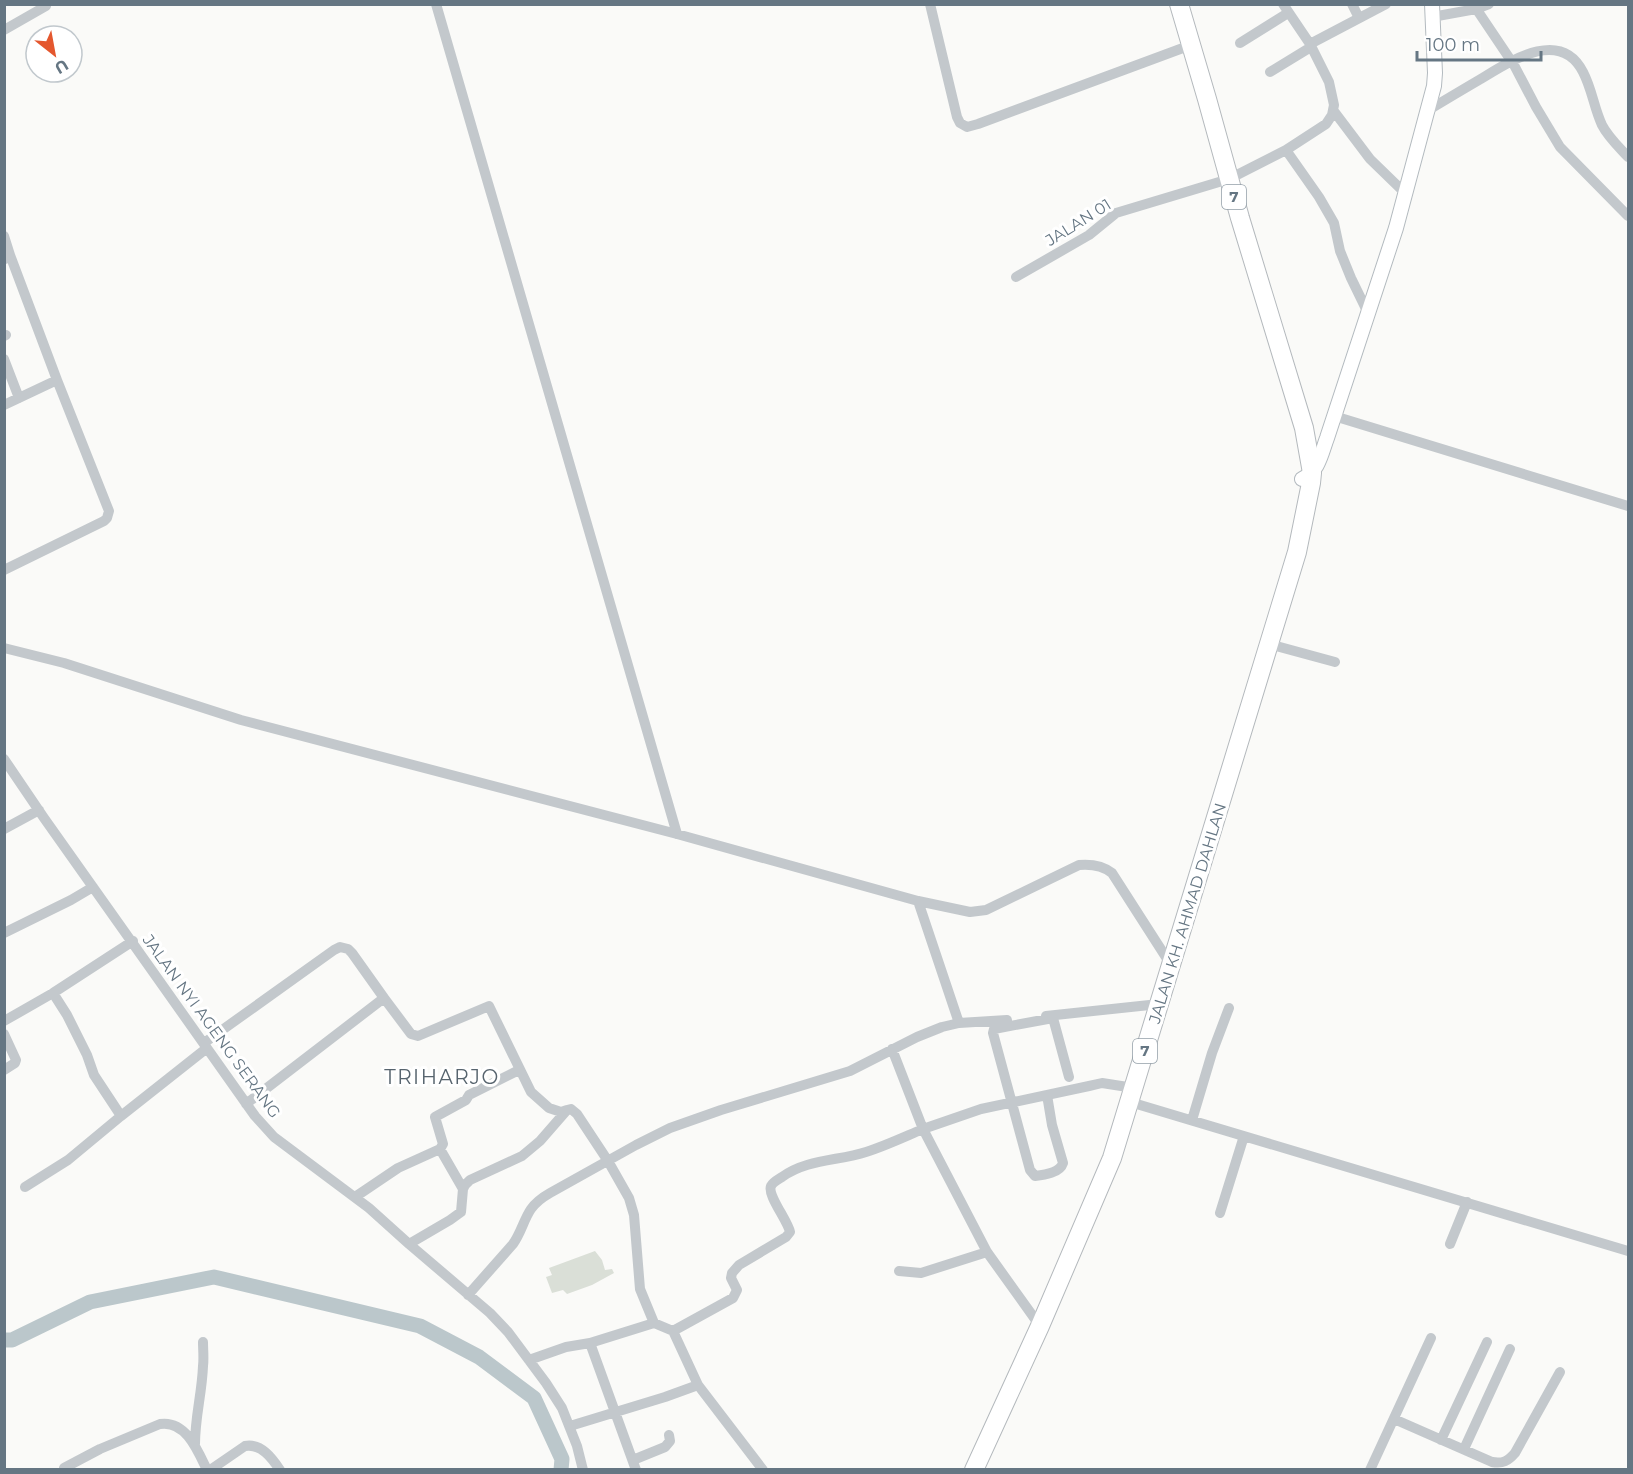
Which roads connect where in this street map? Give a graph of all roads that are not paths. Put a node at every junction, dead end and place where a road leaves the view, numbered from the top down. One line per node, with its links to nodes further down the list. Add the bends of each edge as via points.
1 (436, 4): 44 (street)
2 (930, 4): 14 (street, via 957,117 967,127)
3 (1179, 4): 14 (highway, JALAN KH. AHMAD DAHLAN / 7)
4 (1353, 4): 11 (street)
5 (1386, 4): 11 (street)
6 (1489, 4): 8 (street)
7 (46, 6): 12 (street)
8 (1474, 7): 10 (street); 16 (street)
9 (1285, 9): 13 (street); 15 (street)
10 (1432, 10): 19 (street, via 1435,73)
11 (1359, 18): 15 (street)
12 (4, 30)
13 (1240, 43)
14 (1191, 45): 22 (highway, JALAN KH. AHMAD DAHLAN / 7)
15 (1310, 46): 17 (street); 18 (street, via 1329,82)
16 (1511, 61): 19 (street); 21 (street, via 1543,50 1570,55 1584,74 1603,128); 24 (street, via 1560,147)
17 (1270, 72)
18 (1333, 110): 20 (street, JALAN 01, via 1326,124); 23 (street, via 1370,159)
19 (1428, 111): 23 (street)
20 (1286, 150): 22 (street, JALAN 01); 28 (street, via 1334,222 1340,251)
21 (1629, 157)
22 (1229, 180): 27 (street, JALAN 01, via 1116,213 1089,235); 34 (highway, JALAN KH. AHMAD DAHLAN / 7)
23 (1405, 193): 28 (street)
24 (1629, 216)
25 (4, 236): 26 (street)
26 (7, 258): 30 (street)
27 (1016, 277)
28 (1368, 313): 33 (street)
29 (4, 359): 31 (street)
30 (57, 380): 31 (street); 37 (street, via 110,514 104,521)
31 (19, 398): 32 (street)
32 (4, 405)
33 (1334, 416): 34 (street); 36 (street)
34 (1310, 446): 35 (highway, JALAN KH. AHMAD DAHLAN / 7); 35 (street, via 1319,462)
35 (1307, 476): 38 (highway, JALAN KH. AHMAD DAHLAN / 7, via 1279,589)
36 (1629, 506)
37 (4, 570)
38 (1271, 644): 40 (street); 49 (highway, JALAN KH. AHMAD DAHLAN / 7)
39 (4, 648): 44 (street, via 64,663 241,720)
40 (1335, 662)
41 (4, 759): 42 (street, JALAN NYI AGENG SERANG)
42 (39, 810): 43 (street); 45 (street, JALAN NYI AGENG SERANG)
43 (4, 829)
44 (677, 834): 46 (street)
45 (93, 887): 47 (street); 48 (street, JALAN NYI AGENG SERANG)
46 (918, 901): 49 (street, via 978,912 1079,865 1093,865 1112,873); 55 (street)
47 (4, 933)
48 (133, 941): 50 (street); 57 (street, JALAN NYI AGENG SERANG)
49 (1171, 965): 52 (highway, JALAN KH. AHMAD DAHLAN / 7)
50 (53, 993): 54 (street); 67 (street, via 87,1054 94,1075)
51 (384, 998): 57 (street, via 352,953 340,947); 60 (street, via 411,1034 418,1036 489,1006); 65 (street)
52 (1159, 1004): 55 (street); 63 (highway, JALAN KH. AHMAD DAHLAN / 7)
53 (1229, 1008): 68 (street)
54 (4, 1021)
55 (959, 1023): 58 (street)
56 (4, 1034): 59 (street, via 16,1060)
57 (205, 1045): 65 (street, JALAN NYI AGENG SERANG); 67 (street)
58 (892, 1049): 69 (street); 72 (street, via 850,1071 670,1128)
59 (4, 1070)
60 (519, 1070): 66 (street, via 538,1100 555,1110); 71 (street, via 435,1117 443,1144)
61 (1069, 1077): 64 (street, via 1053,1018 995,1028 993,1033)
62 (1047, 1095): 63 (street, via 1102,1083); 64 (street); 64 (street, via 1063,1163 1059,1170 1038,1176 1030,1170)
63 (1132, 1095): 68 (street); 85 (highway, JALAN KH. AHMAD DAHLAN / 7, via 1112,1158)
64 (1012, 1102): 69 (street)
65 (246, 1104): 75 (street, JALAN NYI AGENG SERANG, via 274,1137)
66 (567, 1110): 72 (street, via 576,1114); 74 (street, via 522,1156 470,1180)
67 (121, 1116): 73 (street, via 68,1160)
68 (1192, 1120): 70 (street)
69 (922, 1129): 81 (street); 86 (street, via 867,1152 804,1165 776,1181 771,1190 790,1233 735,1268 731,1278 737,1290 733,1298)
70 (1244, 1136): 76 (street); 77 (street)
71 (440, 1149): 74 (street); 75 (street, via 398,1168)
72 (608, 1161): 83 (street, via 539,1201 531,1209 520,1235); 84 (street, via 634,1215 640,1289)
73 (25, 1187)
74 (463, 1189): 78 (street, via 461,1212)
75 (355, 1197): 78 (street, JALAN NYI AGENG SERANG)
76 (1467, 1202): 79 (street); 80 (street)
77 (1220, 1213)
78 (409, 1244): 83 (street, JALAN NYI AGENG SERANG)
79 (1450, 1244)
80 (1629, 1251)
81 (987, 1252): 82 (street, via 921,1273); 85 (street)
82 (899, 1271)
83 (468, 1295): 92 (street, JALAN NYI AGENG SERANG, via 508,1332)
84 (654, 1323): 86 (street); 90 (street)
85 (1040, 1326): 108 (highway, JALAN KH. AHMAD DAHLAN / 7)
86 (673, 1331): 94 (street)
87 (1431, 1338): 96 (street)
88 (202, 1342): 100 (street, via 204,1365)
89 (1487, 1342): 99 (street)
90 (590, 1343): 92 (street); 95 (street)
91 (1510, 1349): 101 (street)
92 (529, 1360): 97 (street, JALAN NYI AGENG SERANG, via 555,1396)
93 (1560, 1372): 101 (street, via 1511,1458 1492,1462)
94 (698, 1385): 95 (street); 107 (street)
95 (616, 1413): 97 (street); 102 (street)
96 (1394, 1419): 99 (street); 109 (street)
97 (570, 1426): 106 (street, JALAN NYI AGENG SERANG)
98 (669, 1435): 102 (street, via 665,1447)
99 (1442, 1440): 101 (street)
100 (195, 1444): 103 (street, via 174,1425 160,1424); 104 (street)
101 (1464, 1449)
102 (634, 1465)
103 (63, 1469)
104 (208, 1470): 105 (street, via 251,1445 261,1449)
105 (280, 1470)
106 (583, 1470)
107 (763, 1470)
108 (974, 1470)
109 (1370, 1470)

